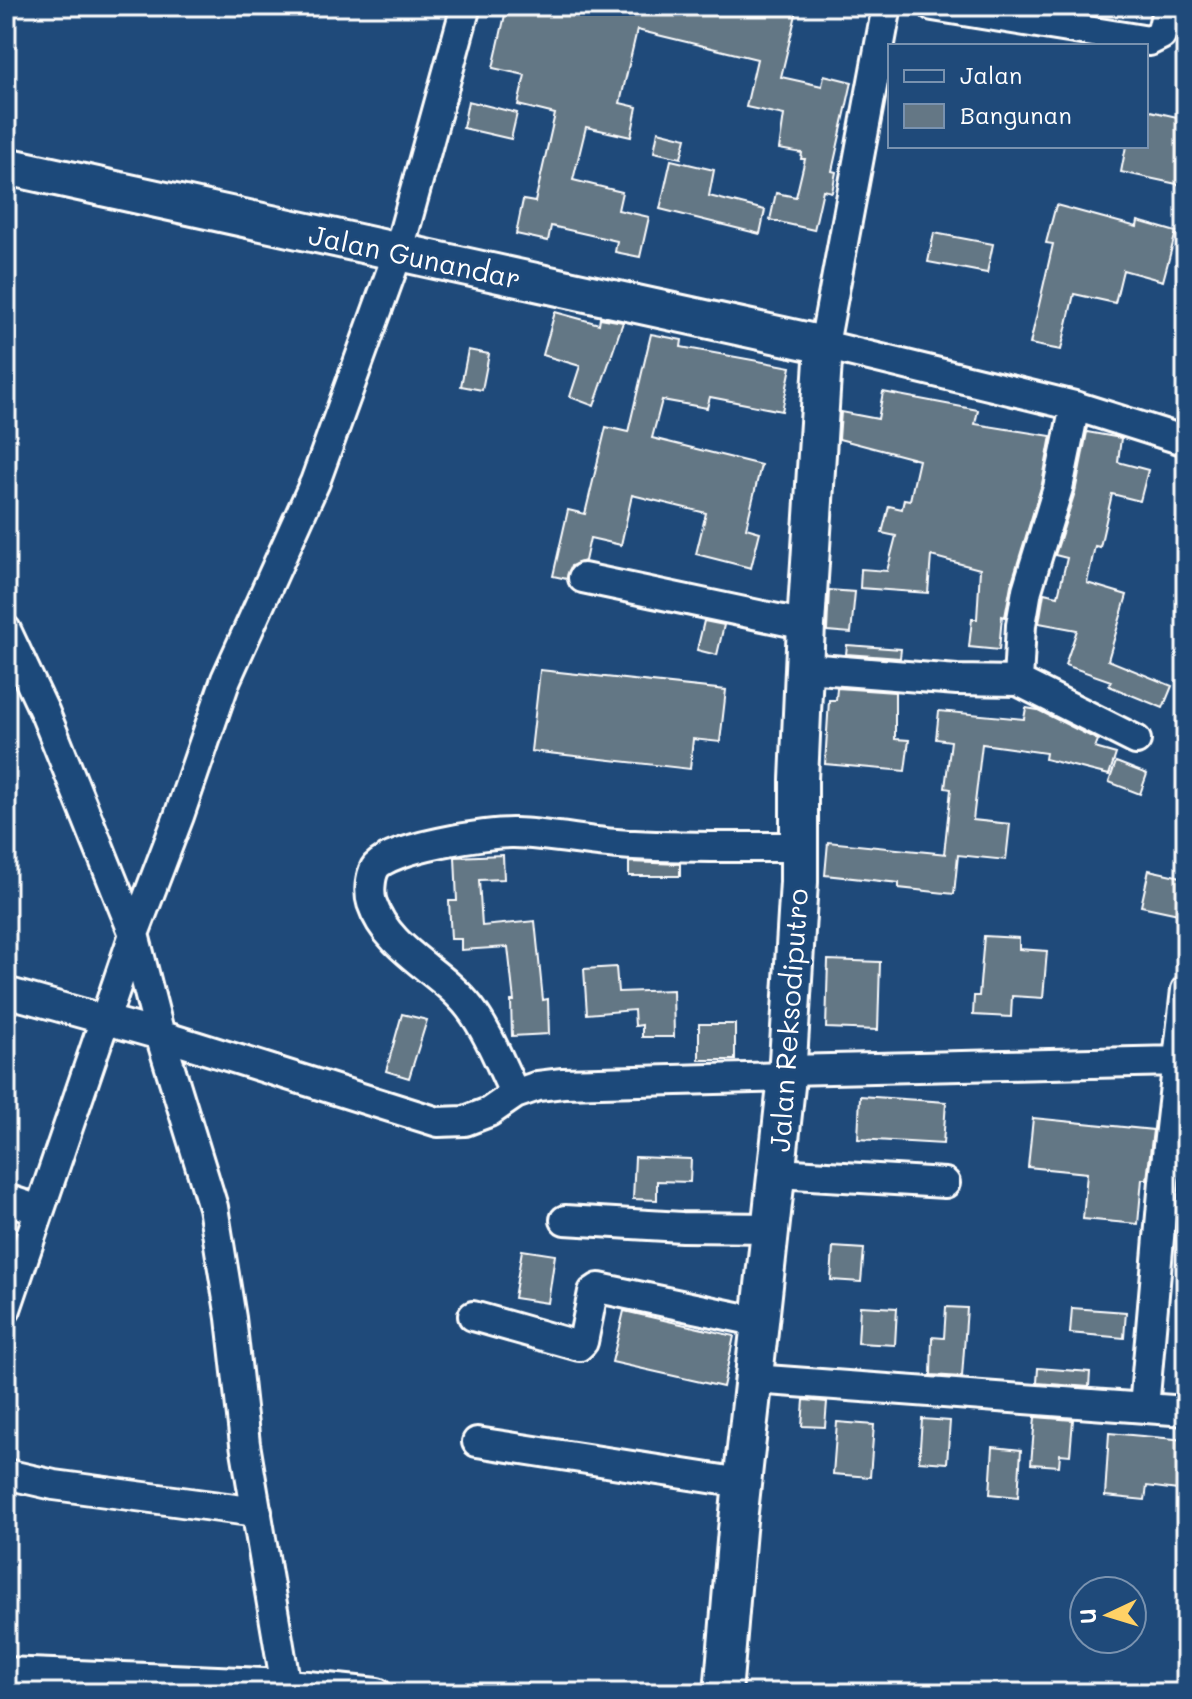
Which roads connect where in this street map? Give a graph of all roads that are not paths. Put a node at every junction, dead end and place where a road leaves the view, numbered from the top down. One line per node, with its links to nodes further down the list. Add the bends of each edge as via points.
1 (466, 6): 6 (street)
2 (887, 6): 7 (street)
3 (933, 6): 4 (street, via 1149,41 1161,35)
4 (1168, 6)
5 (6, 166): 6 (main road, Jalan Gunandar)
6 (398, 253): 7 (main road, Jalan Gunandar); 17 (street, via 315,482 226,679)
7 (824, 345): 8 (street); 11 (main road, Jalan Reksodiputro)
8 (1075, 406): 9 (street); 14 (street, via 1058,488 1027,590)
9 (1186, 441)
10 (583, 578): 11 (street)
11 (806, 625): 13 (main road, Jalan Reksodiputro)
12 (6, 630): 17 (street)
13 (806, 668): 14 (street); 16 (main road, Jalan Reksodiputro)
14 (1018, 681): 15 (street)
15 (1136, 740)
16 (798, 847): 23 (main road, Jalan Reksodiputro); 24 (street, via 632,845 511,833 455,839 387,857 375,867 372,902 385,930 470,1007)
17 (134, 934): 20 (street); 21 (street)
18 (1186, 990): 22 (street)
19 (6, 992): 20 (street)
20 (104, 1021): 21 (street); 28 (street)
21 (160, 1035): 24 (street, via 438,1122 465,1121); 40 (street, via 220,1241)
22 (1177, 1061): 23 (street); 35 (street)
23 (787, 1074): 24 (street, via 563,1083); 25 (main road, Jalan Reksodiputro)
24 (515, 1094)
25 (777, 1173): 26 (street); 30 (main road, Jalan Reksodiputro)
26 (945, 1183)
27 (6, 1199): 28 (street)
28 (39, 1210): 31 (street)
29 (565, 1220): 30 (street)
30 (772, 1228): 33 (main road, Jalan Reksodiputro)
31 (6, 1309)
32 (473, 1316): 33 (street, via 579,1346 593,1292 599,1288)
33 (761, 1322): 34 (main road, Jalan Reksodiputro)
34 (753, 1379): 35 (street); 39 (main road, Jalan Reksodiputro)
35 (1144, 1408): 36 (street)
36 (1186, 1411)
37 (477, 1442): 39 (street)
38 (6, 1474): 40 (street)
39 (742, 1483): 44 (main road, Jalan Reksodiputro)
40 (257, 1512): 42 (street)
41 (19, 1679): 42 (street)
42 (287, 1689): 43 (street)
43 (377, 1693)
44 (723, 1693)

